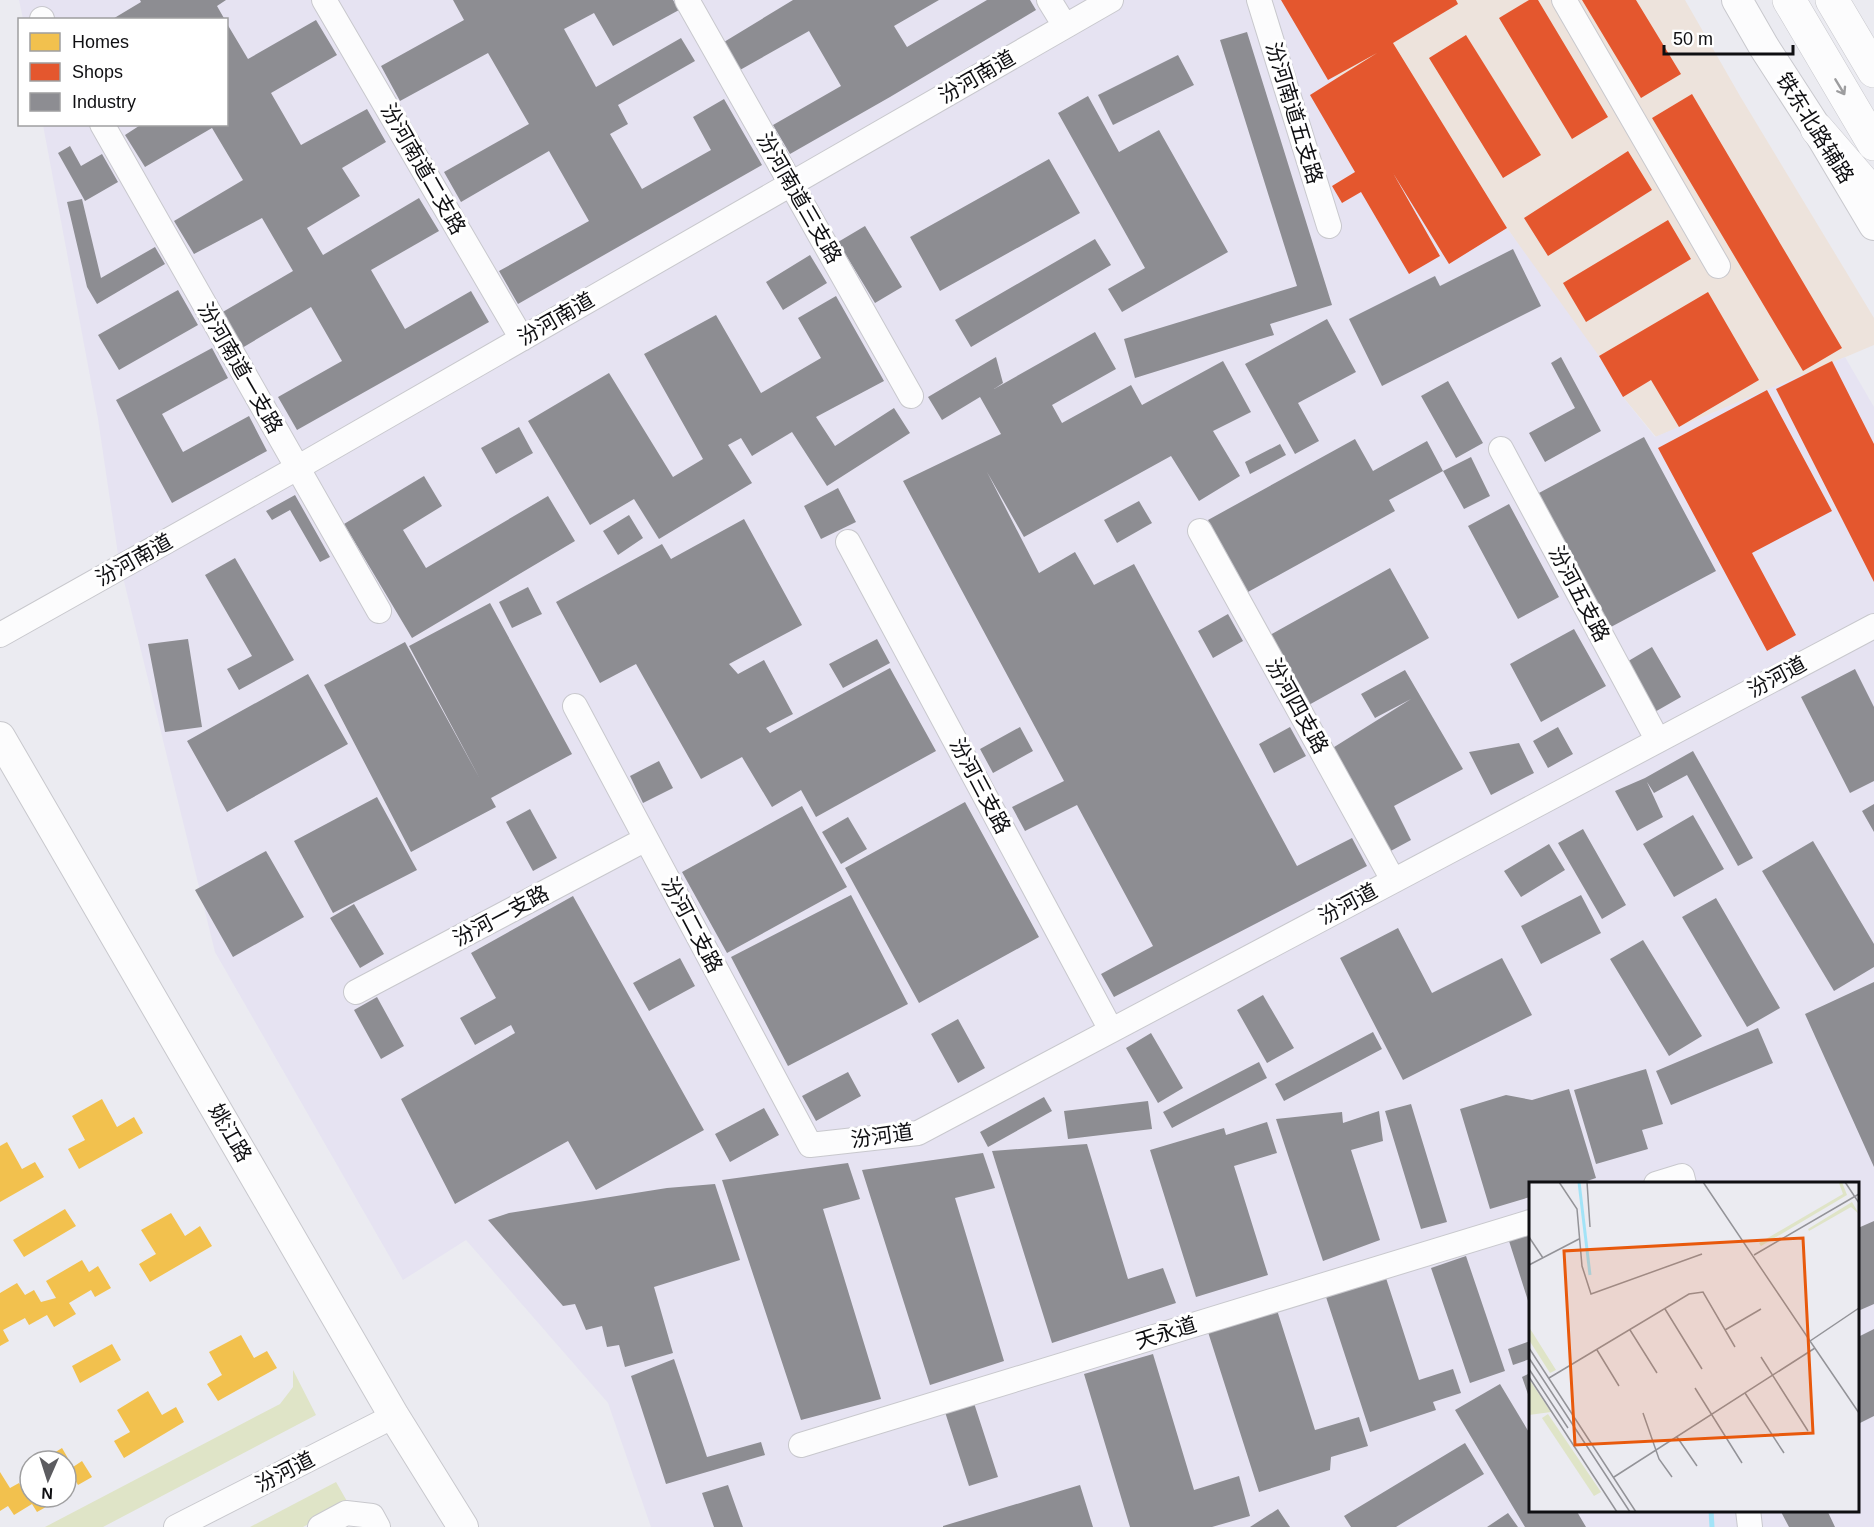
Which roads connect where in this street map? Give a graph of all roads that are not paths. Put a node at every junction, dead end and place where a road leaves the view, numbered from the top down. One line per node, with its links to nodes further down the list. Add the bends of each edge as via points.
1 (324, 0): 20 (street, 汾河南道二支路)
2 (687, 0): 15 (street, 汾河南道三支路)
3 (1049, 0): 10 (street)
4 (1111, 0): 10 (street, 汾河南道)
5 (1259, 0): 18 (street, 汾河南道五支路)
6 (1564, 0): 19 (street)
7 (1737, 0): 13 (main road, 铁东北路辅路)
8 (1789, 0): 14 (highway, one-way to 14)
9 (1832, 0): 11 (highway)
10 (1065, 26): 15 (street, 汾河南道)
11 (1874, 71)
12 (103, 126): 23 (street, 汾河南道一支路)
13 (1817, 129): 16 (highway); 17 (main road, 铁东北路辅路)
14 (1874, 144)
15 (791, 184): 20 (street, 汾河南道); 21 (street, 汾河南道三支路)
16 (1874, 195)
17 (1874, 225)
18 (1329, 226)
19 (1718, 266)
20 (522, 339): 23 (street, 汾河南道)
21 (911, 396)
22 (1501, 449): 31 (street, 汾河五支路)
23 (297, 468): 26 (street, 汾河南道一支路); 28 (street, 汾河南道)
24 (1200, 531): 33 (street, 汾河四支路)
25 (848, 542): 35 (street, 汾河三支路)
26 (379, 611)
27 (1874, 626): 31 (street, 汾河道)
28 (0, 635)
29 (575, 706): 32 (street, 汾河二支路)
30 (0, 737): 38 (main road, 姚江路)
31 (1658, 739): 33 (street, 汾河道)
32 (646, 839): 34 (street, 汾河一支路); 36 (street, 汾河二支路)
33 (1393, 880): 35 (street, 汾河道)
34 (356, 992)
35 (1111, 1030): 36 (street, 汾河道, via 918,1133)
36 (810, 1145)
37 (1529, 1222): 39 (street, 天永道)
38 (394, 1416): 41 (street, 汾河道); 44 (main road, 姚江路)
39 (801, 1445)
40 (1748, 1512): 45 (street)
41 (176, 1527)
42 (320, 1527): 43 (street, via 346,1513 372,1516)
43 (378, 1527)
44 (463, 1527)
45 (1750, 1527)

